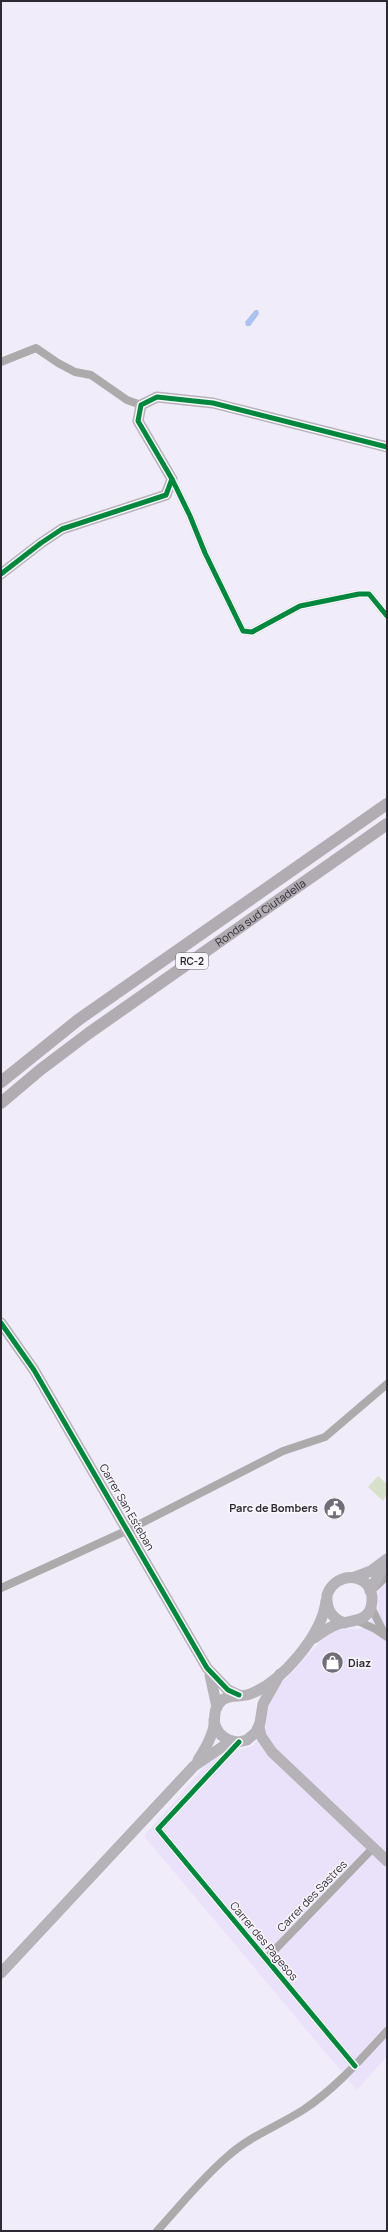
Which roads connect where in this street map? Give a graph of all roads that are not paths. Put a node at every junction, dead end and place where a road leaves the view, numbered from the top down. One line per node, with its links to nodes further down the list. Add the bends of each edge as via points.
1 (1, 362): 2 (street, via 36,348 58,363 75,372 90,375 127,400)
2 (141, 405): 3 (street, via 157,397 213,403); 4 (street, via 138,421)
3 (387, 447)
4 (172, 479): 5 (street, via 166,495 62,529); 6 (street, via 243,631 252,632 300,606 359,594 369,594)
5 (1, 574)
6 (387, 616)
7 (387, 804): 9 (main road, Ronda sud Ciutadella / RC-2, via 78,1020)
8 (387, 824): 10 (main road, Ronda sud Ciutadella / RC-2, via 89,1033)
9 (1, 1082)
10 (1, 1104)
11 (1, 1323): 13 (street, Carrer San Esteban, via 34,1370)
12 (387, 1384): 13 (street, via 325,1437 284,1451)
13 (128, 1530): 17 (street); 25 (street, Carrer San Esteban)
14 (387, 1560): 16 (street, via 371,1571); 18 (street)
15 (387, 1576): 18 (street)
16 (354, 1577): 18 (street, via 366,1584); 19 (street, via 336,1581 329,1589)
17 (1, 1588)
18 (371, 1591): 20 (street)
19 (326, 1601): 22 (street, via 332,1615); 24 (street, via 325,1612 319,1626)
20 (371, 1607): 21 (street); 23 (street)
21 (358, 1621): 22 (street); 23 (street, via 375,1628)
22 (346, 1623): 24 (street, via 324,1631)
23 (387, 1637)
24 (306, 1646): 26 (street)
25 (208, 1668): 27 (street, Carrer San Esteban, via 228,1690); 28 (street, Carrer San Esteban)
26 (280, 1674): 27 (street, via 262,1688 250,1694); 29 (street, via 268,1693)
27 (240, 1695): 28 (street, via 226,1698); 29 (street, via 254,1702)
28 (217, 1707): 30 (street)
29 (260, 1714): 31 (street)
30 (214, 1720): 32 (street, via 216,1729 223,1737); 34 (street, via 212,1734)
31 (259, 1727): 32 (street, via 256,1732); 33 (street)
32 (241, 1741): 33 (street, via 258,1744); 34 (street, via 218,1749); 37 (street, Carrer des Pagesos, via 158,1829)
33 (272, 1752): 35 (street)
34 (194, 1766): 38 (street)
35 (373, 1848): 36 (street); 37 (street, Carrer des Sastres)
36 (387, 1861)
37 (266, 1959): 40 (street, Carrer des Pagesos)
38 (1, 1974)
39 (387, 2031): 40 (street)
40 (355, 2066): 41 (street, via 302,2110 245,2142 228,2156)
41 (157, 2231)

